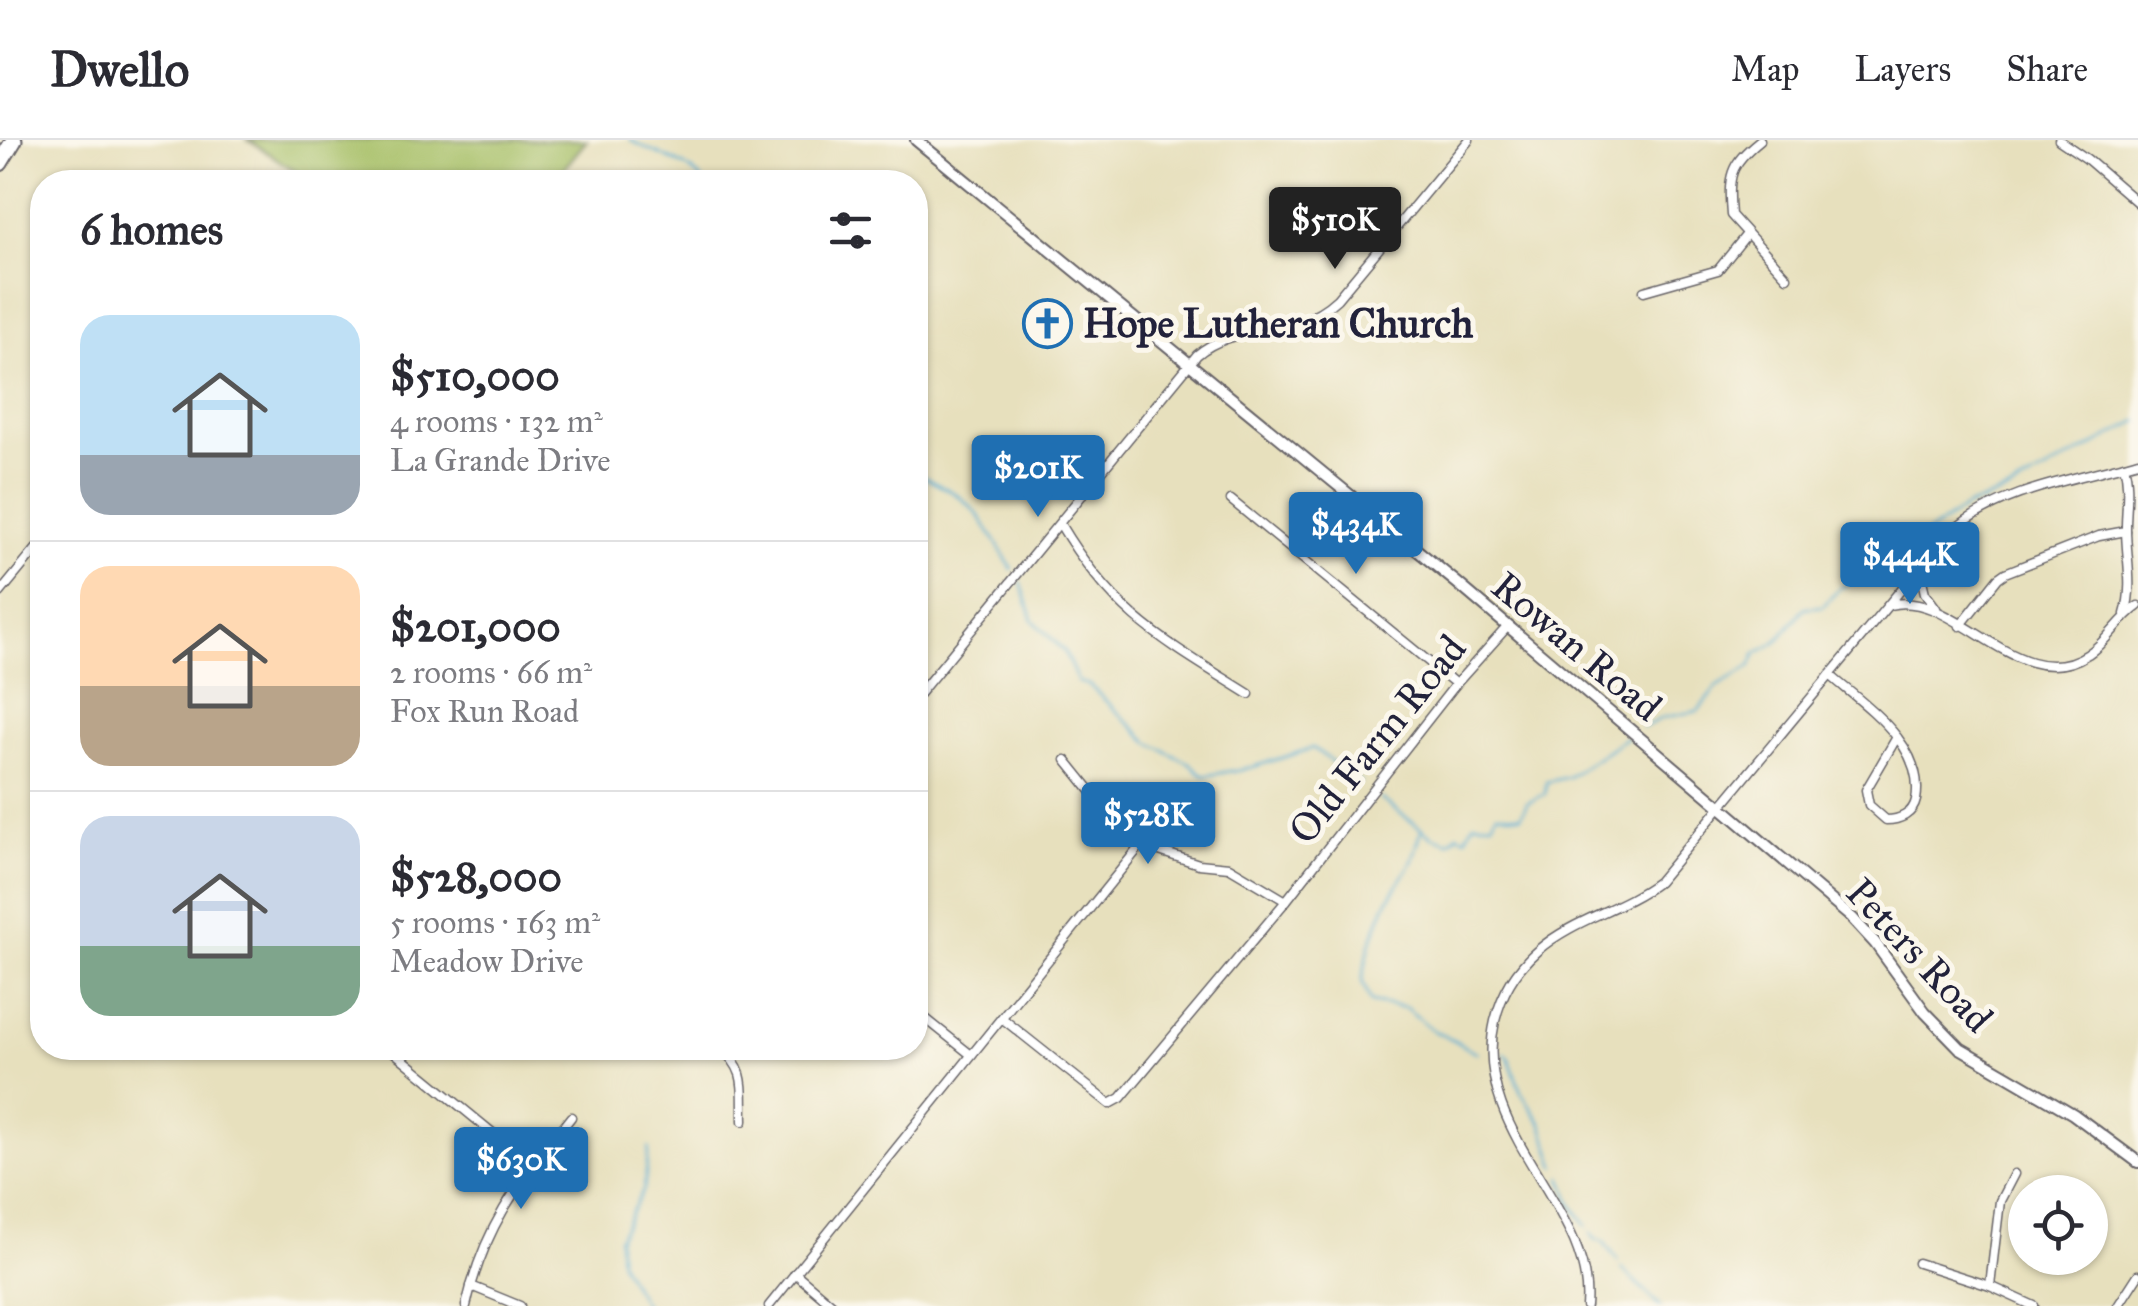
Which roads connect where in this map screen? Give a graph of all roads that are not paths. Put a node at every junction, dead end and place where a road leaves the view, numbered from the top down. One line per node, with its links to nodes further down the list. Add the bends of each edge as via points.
1 (14, 140): 6 (highway)
2 (916, 140): 11 (street, Rowan Road)
3 (1469, 140): 11 (street, via 1321,314 1217,342)
4 (1760, 140): 8 (street, via 1730,173 1731,215)
5 (2059, 140): 7 (street)
6 (0, 163)
7 (2138, 204)
8 (1746, 234): 9 (street); 10 (street, via 1718,270)
9 (1787, 277)
10 (1644, 291)
11 (1190, 365): 15 (street); 26 (street, Rowan Road)
12 (2138, 461): 13 (street)
13 (2124, 465): 16 (street); 19 (street, via 1994,506 1959,526)
14 (1232, 500): 30 (street)
15 (1060, 524): 29 (street); 31 (street, via 1132,616)
16 (2126, 530): 18 (street); 27 (street, via 1998,578)
17 (30, 557): 21 (street)
18 (2129, 563): 20 (street); 25 (street)
19 (1918, 568): 22 (street); 24 (street)
20 (2138, 576)
21 (0, 593)
22 (1887, 606): 24 (street, via 1919,602); 28 (street)
23 (2138, 606): 25 (street)
24 (1939, 611): 27 (street)
25 (2125, 614): 27 (street, via 2089,654 2053,665 2014,655)
26 (1508, 626): 30 (street, Old Farm Road); 34 (street, Rowan Road)
27 (1960, 626)
28 (1830, 675): 32 (street); 34 (street)
29 (928, 683)
30 (1456, 684): 36 (street, Old Farm Road)
31 (1249, 694)
32 (1897, 737): 32 (street, via 1910,759 1917,796 1905,816 1886,820 1869,805 1866,790)
33 (1066, 760): 35 (street)
34 (1720, 805): 44 (street, Peters Road, via 1852,918 1960,1048 2074,1114); 56 (street, via 1647,890 1570,926 1538,950 1504,992 1497,1015 1492,1066 1501,1106 1571,1236 1586,1277)
35 (1141, 845): 36 (street, via 1229,867); 37 (street)
36 (1286, 901): 37 (street, Old Farm Road, via 1110,1104)
37 (1003, 1019): 39 (street)
38 (928, 1020): 39 (street)
39 (970, 1054): 48 (street)
40 (404, 1060): 45 (street)
41 (734, 1060): 43 (street, via 742,1074)
42 (572, 1117): 45 (street)
43 (743, 1122)
44 (2138, 1162)
45 (533, 1166): 50 (street, via 490,1230)
46 (2014, 1174): 51 (street, via 2000,1200)
47 (1918, 1263): 51 (street)
48 (795, 1273): 54 (street); 55 (street)
49 (2138, 1276): 58 (street)
50 (470, 1286): 52 (street); 53 (street)
51 (1990, 1286): 57 (street)
52 (466, 1306)
53 (520, 1306)
54 (769, 1306)
55 (834, 1306)
56 (1586, 1306)
57 (2034, 1306)
58 (2118, 1306)

